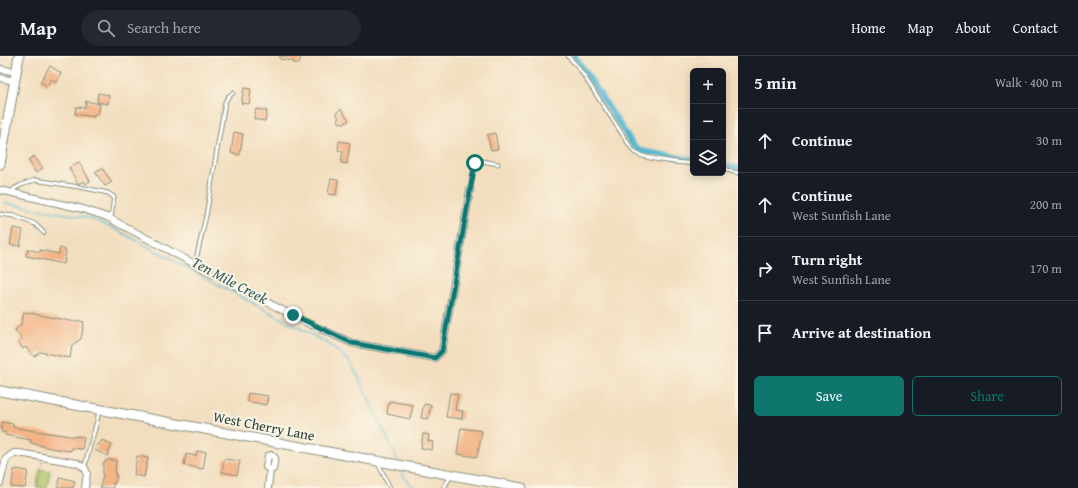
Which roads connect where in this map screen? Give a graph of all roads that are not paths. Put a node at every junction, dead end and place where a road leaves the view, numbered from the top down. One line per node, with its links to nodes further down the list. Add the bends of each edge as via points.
1 (19, 56): 4 (main road)
2 (568, 56): 9 (lane, via 578,67 634,152 649,158)
3 (0, 69): 4 (street)
4 (15, 76): 5 (street); 7 (main road)
5 (0, 78)
6 (233, 93): 18 (lane, via 225,102 206,216)
7 (0, 164)
8 (498, 164): 13 (lane, via 477,160)
9 (690, 164)
10 (726, 170): 11 (lane)
11 (738, 173)
12 (0, 190): 14 (street)
13 (470, 190): 18 (street, via 442,351 435,358 352,343 305,322)
14 (12, 193): 16 (street, via 83,208); 16 (lane, via 21,185 36,180 108,193 114,197)
15 (0, 214): 17 (lane, via 35,224)
16 (110, 218): 18 (street)
17 (44, 233)
18 (195, 264)
19 (0, 391): 20 (main road, West Cherry Lane)
20 (100, 409): 21 (main road, West Cherry Lane); 23 (lane)
21 (274, 442): 22 (main road, West Cherry Lane); 27 (street, via 272,455 275,458 273,469 270,470)
22 (382, 462): 24 (main road, West Cherry Lane); 28 (lane)
23 (85, 468): 25 (street, via 77,463 20,453 9,455 6,459); 26 (street)
24 (450, 475): 29 (lane); 30 (main road, West Cherry Lane)
25 (0, 483)
26 (85, 488)
27 (268, 488)
28 (390, 488)
29 (444, 488)
30 (522, 488)

